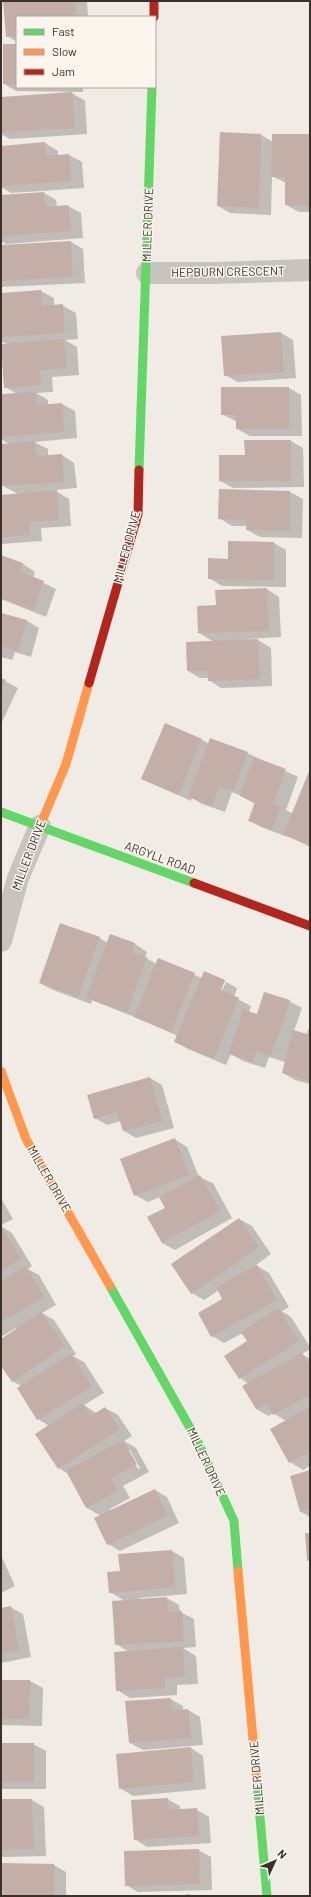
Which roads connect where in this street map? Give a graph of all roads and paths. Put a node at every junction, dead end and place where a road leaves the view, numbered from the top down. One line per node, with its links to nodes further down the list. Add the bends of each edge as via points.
1 (154, 1): 2 (street)
2 (154, 16)
3 (152, 88): 5 (street, MILLER DRIVE)
4 (310, 270): 5 (street, HEPBURN CRESCENT)
5 (147, 273): 7 (street, MILLER DRIVE, via 138,514 66,764)
6 (1, 812): 7 (street, ARGYLL ROAD)
7 (40, 826): 8 (street, ARGYLL ROAD); 9 (street, MILLER DRIVE, via 18,878)
8 (310, 926)
9 (1, 941)
10 (1, 1071): 11 (street, MILLER DRIVE, via 26,1139 198,1442 234,1521)
11 (267, 1896)

